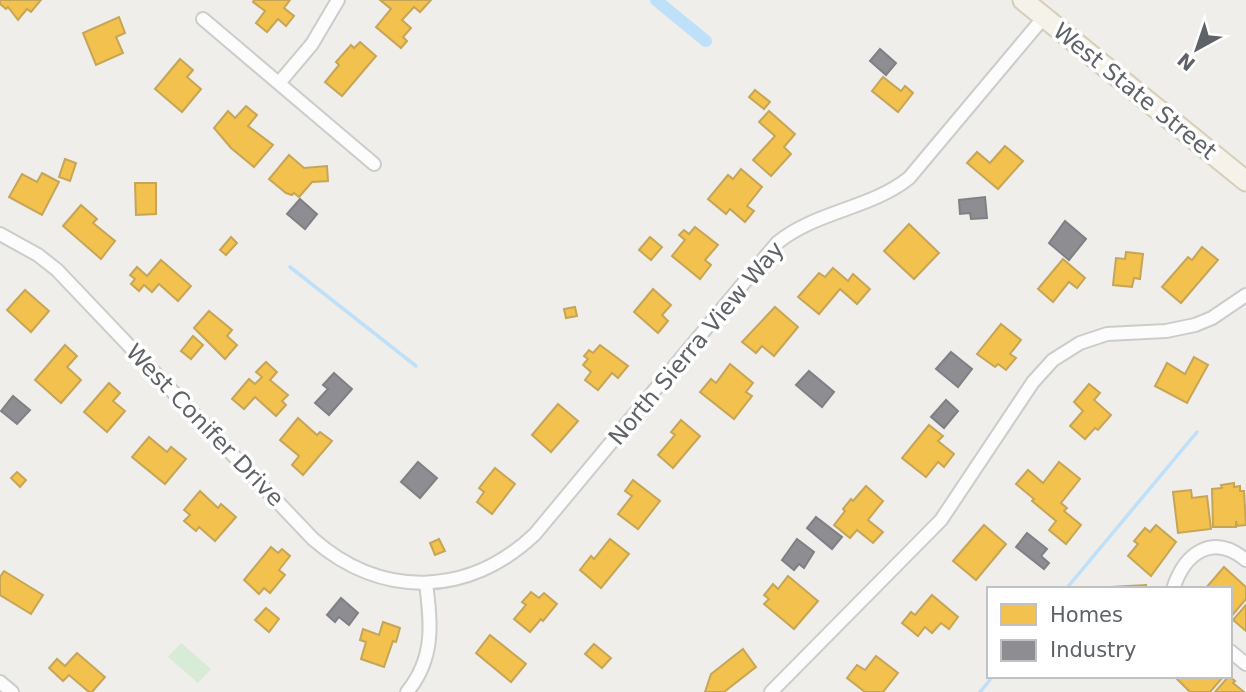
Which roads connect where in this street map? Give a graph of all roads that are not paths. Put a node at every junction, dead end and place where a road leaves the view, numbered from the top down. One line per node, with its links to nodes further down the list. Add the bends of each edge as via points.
1 (338, 0): 5 (street, via 312,44)
2 (1023, 0): 3 (main road, West State Street)
3 (1044, 17): 7 (main road, West State Street); 11 (street, North Sierra View Way, via 909,178 888,193 799,228 778,243 525,544 480,572)
4 (203, 19): 5 (street)
5 (279, 83): 6 (street)
6 (374, 164)
7 (1246, 181)
8 (0, 233): 11 (street, West Conifer Drive, via 57,270 323,548 370,574)
9 (1245, 292): 18 (street, via 1212,318 1195,325 1107,334 1080,343 1053,360 1033,382 941,520)
10 (1246, 560): 12 (street, via 1235,551 1209,546 1197,553)
11 (426, 583): 17 (street, via 431,640 424,665)
12 (1173, 587)
13 (1232, 653): 14 (street)
14 (1246, 664)
15 (0, 682): 16 (street)
16 (12, 692)
17 (407, 692)
18 (771, 692)

